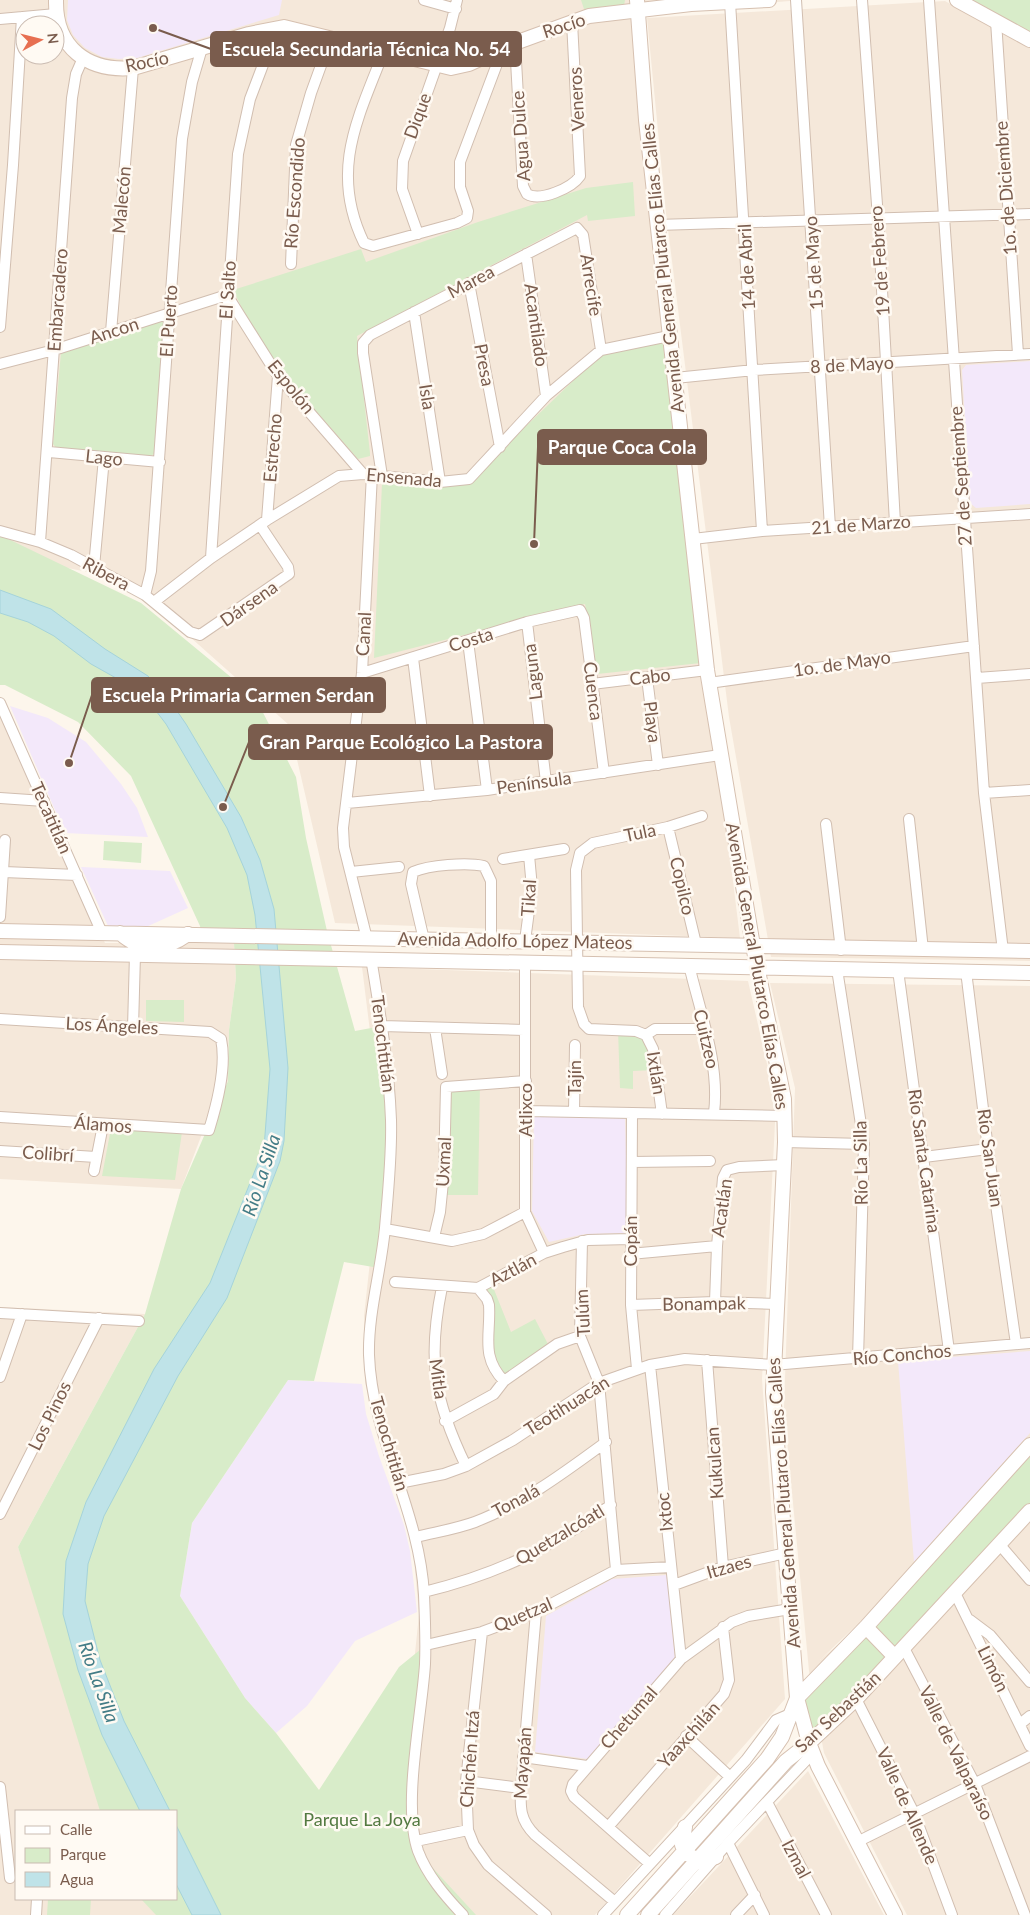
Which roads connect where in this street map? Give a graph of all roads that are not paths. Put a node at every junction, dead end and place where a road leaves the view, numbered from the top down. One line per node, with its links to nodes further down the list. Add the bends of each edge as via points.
1 (56, 0): 11 (main road)
2 (424, 0): 9 (street)
3 (769, 0): 8 (main road, Rocío)
4 (796, 0): 32 (street, 15 de Mayo)
5 (862, 0): 31 (street, 19 de Febrero)
6 (929, 0): 30 (street, 27 de Septiembre)
7 (957, 0): 15 (main road)
8 (730, 2): 10 (main road, Rocío); 33 (street, 14 de Abril)
9 (456, 4): 25 (street, Dique)
10 (637, 6): 16 (main road, Rocío); 34 (main road, Avenida General Plutarco Elías Calles)
11 (56, 14): 12 (street); 23 (main road, Rocío, via 70,47)
12 (45, 15)
13 (15, 18): 14 (street)
14 (0, 19)
15 (996, 21): 19 (main road); 28 (street, 1o. de Diciembre)
16 (572, 22): 20 (main road, Rocío); 27 (street, Veneros, via 580,176 567,188)
17 (277, 28): 18 (main road, Rocío); 21 (main road, Rocío); 40 (street, El Salto, via 242,126)
18 (332, 38): 22 (main road, Rocío); 38 (street, Río Escondido, via 296,145)
19 (1030, 40)
20 (509, 45): 25 (main road, Rocío, via 461,66); 27 (street, Agua Dulce, via 523,186); 36 (street, via 460,162 460,187 468,211 467,218)
21 (202, 48): 26 (main road, Rocío); 42 (street, El Puerto, via 182,138)
22 (384, 51): 25 (main road, Rocío); 36 (street, via 352,132 348,159 350,195 367,245)
23 (83, 58): 26 (main road, Rocío, via 109,68); 47 (street, Embarcadero, via 73,91)
24 (19, 65): 43 (street)
25 (436, 65): 36 (street, Dique, via 403,160 402,188)
26 (133, 68): 44 (street, Malecón)
27 (530, 196)
28 (1007, 214): 29 (street); 30 (street); 49 (street, 1o. de Diciembre)
29 (1030, 214)
30 (944, 217): 31 (street); 51 (street, 27 de Septiembre)
31 (878, 218): 32 (street); 52 (street, 19 de Febrero)
32 (811, 220): 33 (street); 54 (street, 15 de Mayo)
33 (745, 222): 34 (street); 55 (street, 14 de Abril)
34 (657, 225): 46 (main road, Avenida General Plutarco Elías Calles)
35 (572, 229): 37 (street, Marea); 48 (street, Arrecife, via 580,229 583,235)
36 (418, 234)
37 (526, 254): 39 (street, Marea); 58 (street, Acantilado)
38 (290, 264)
39 (469, 283): 41 (street, Marea); 59 (street, Presa)
40 (228, 295): 42 (street, Ancon); 56 (street, Espolón); 74 (street, El Salto)
41 (414, 312): 45 (street, Marea); 64 (street, Isla)
42 (170, 313): 44 (street, Ancon); 62 (street, El Puerto)
43 (0, 327)
44 (111, 332): 47 (street, Ancon)
45 (370, 335): 63 (street, Canal, via 363,343 363,353)
46 (669, 336): 48 (street, Ensenada); 57 (main road, Avenida General Plutarco Elías Calles)
47 (54, 350): 53 (street, Ancon); 60 (street, Embarcadero)
48 (601, 350): 58 (street, Ensenada)
49 (1018, 354): 50 (street, 8 de Mayo); 51 (street, 8 de Mayo)
50 (1030, 354)
51 (953, 359): 52 (street, 8 de Mayo); 66 (street, 27 de Septiembre)
52 (887, 363): 54 (street, 8 de Mayo); 67 (street, 19 de Febrero)
53 (0, 364)
54 (821, 367): 55 (street, 8 de Mayo); 69 (street, 15 de Mayo)
55 (754, 370): 57 (street, 8 de Mayo); 71 (street, 14 de Abril)
56 (278, 376): 63 (street, Espolón); 68 (street, Estrecho)
57 (675, 378): 72 (main road, Avenida General Plutarco Elías Calles)
58 (546, 396): 59 (street, Ensenada)
59 (500, 447): 64 (street, Ensenada, via 469,479)
60 (49, 452): 61 (street, Lago); 73 (street, Embarcadero)
61 (104, 458): 62 (street, Lago); 75 (street)
62 (160, 462): 76 (street, El Puerto, via 151,571)
63 (372, 475): 64 (street, Ensenada); 68 (street, Ensenada, via 339,476); 84 (street, Canal)
64 (440, 482)
65 (1030, 514): 66 (street, 21 de Marzo)
66 (964, 518): 67 (street, 21 de Marzo); 82 (street, 27 de Septiembre)
67 (895, 522): 69 (street, 21 de Marzo)
68 (263, 523): 74 (street, Ensenada); 80 (street, Dársena, via 288,567 288,576)
69 (830, 527): 71 (street, 21 de Marzo)
70 (0, 531): 73 (street, Ribera)
71 (762, 532): 72 (street, 21 de Marzo)
72 (693, 539): 86 (main road, Avenida General Plutarco Elías Calles)
73 (40, 542): 75 (street, Ribera)
74 (211, 558): 77 (street, Ensenada)
75 (94, 567): 76 (street, Ribera)
76 (145, 595): 77 (street, Ribera)
77 (154, 602): 80 (street, Ribera, via 190,632)
78 (580, 610): 79 (street, Costa); 89 (street, Cuenca, via 584,618)
79 (527, 622): 81 (street, Costa); 94 (street, Laguna)
80 (200, 635)
81 (468, 641): 83 (street, Costa); 95 (street)
82 (974, 646): 86 (street, 1o. de Mayo); 88 (street, 27 de Septiembre)
83 (413, 658): 84 (street, Costa); 98 (street)
84 (362, 673): 101 (street, Canal)
85 (1030, 674): 88 (street)
86 (708, 676): 87 (street, Cabo); 91 (main road, Avenida General Plutarco Elías Calles)
87 (647, 678): 89 (street, Cabo); 92 (street, Playa)
88 (977, 678): 97 (street, 27 de Septiembre)
89 (592, 684): 93 (street, Cuenca)
90 (0, 703): 100 (street, Tecatitlán)
91 (720, 755): 92 (street, Península); 123 (main road, Avenida General Plutarco Elías Calles)
92 (658, 765): 93 (street, Península)
93 (604, 773): 94 (street, Península)
94 (546, 782): 95 (street, Península)
95 (487, 790): 98 (street, Península)
96 (1030, 790): 97 (street)
97 (984, 793): 126 (street, 27 de Septiembre)
98 (430, 796): 101 (street, Península)
99 (0, 798): 100 (street)
100 (44, 801): 113 (street, Tecatitlán)
101 (347, 803): 112 (street, Canal, via 343,837)
102 (702, 816): 105 (street, Tula)
103 (909, 819): 125 (street)
104 (826, 824): 124 (street)
105 (668, 827): 121 (street, Tula, via 593,843 580,853 576,870); 122 (street, Copilco)
106 (5, 840): 111 (street)
107 (564, 848): 108 (street)
108 (529, 855): 109 (street); 120 (street, Tikal, via 532,888)
109 (503, 859)
110 (399, 867): 112 (street)
111 (4, 872): 113 (street); 114 (street)
112 (351, 872): 117 (street, Canal)
113 (77, 875): 116 (street, Tecatitlán)
114 (0, 917)
115 (0, 931): 116 (main road, Avenida Adolfo López Mateos)
116 (102, 933): 117 (main road, Avenida Adolfo López Mateos)
117 (360, 939): 118 (main road, Avenida Adolfo López Mateos)
118 (424, 940): 119 (main road, Avenida Adolfo López Mateos); 119 (street, via 411,884 413,872 437,866 476,865 487,869 491,887)
119 (491, 940): 120 (main road, Avenida Adolfo López Mateos)
120 (525, 942): 121 (main road, Avenida Adolfo López Mateos)
121 (576, 943): 122 (main road, Avenida Adolfo López Mateos); 132 (street)
122 (696, 944): 123 (main road, Avenida Adolfo López Mateos)
123 (753, 946): 124 (main road, Avenida Adolfo López Mateos); 134 (main road, Avenida General Plutarco Elías Calles)
124 (841, 950): 125 (main road, Avenida Adolfo López Mateos)
125 (923, 950): 126 (main road, Avenida Adolfo López Mateos)
126 (1002, 951): 127 (main road, Avenida Adolfo López Mateos)
127 (1030, 951)
128 (0, 952): 129 (main road, Avenida Adolfo López Mateos)
129 (135, 954): 130 (main road, Avenida Adolfo López Mateos); 141 (street)
130 (371, 958): 131 (main road, Avenida Adolfo López Mateos); 140 (street, Tenochtitlán)
131 (525, 963): 132 (main road, Avenida Adolfo López Mateos); 144 (street, Atlixco)
132 (577, 963): 133 (main road, Avenida Adolfo López Mateos); 145 (street, via 578,1007 584,1024 589,1029 636,1031)
133 (689, 965): 134 (main road, Avenida Adolfo López Mateos); 143 (street, Cuitzeo)
134 (756, 966): 135 (main road, Avenida Adolfo López Mateos); 154 (main road, Avenida General Plutarco Elías Calles, via 782,1086)
135 (837, 969): 136 (main road, Avenida Adolfo López Mateos); 159 (street, Río La Silla)
136 (898, 970): 137 (main road, Avenida Adolfo López Mateos); 162 (street, Río Santa Catarina)
137 (966, 971): 138 (main road, Avenida Adolfo López Mateos); 160 (street, Río San Juan)
138 (1030, 977)
139 (0, 1019): 141 (street, Los Ángeles)
140 (382, 1026): 142 (street); 169 (street, Tenochtitlán, via 391,1122)
141 (133, 1028): 157 (street, Los Ángeles, via 214,1033 221,1040 220,1089 209,1130)
142 (435, 1028): 144 (street); 147 (street)
143 (704, 1029): 145 (street, via 655,1029); 151 (street, Cuitzeo, via 715,1081)
144 (524, 1030): 148 (street, Atlixco)
145 (646, 1035): 153 (street, Ixtlán, via 653,1049)
146 (575, 1045): 150 (street, Tajín)
147 (442, 1074)
148 (526, 1081): 149 (street, Atlixco); 170 (street, Uxmal, via 446,1087 444,1172)
149 (527, 1111): 150 (street); 168 (street, Atlixco)
150 (574, 1112): 152 (street)
151 (714, 1113): 153 (street); 154 (street)
152 (632, 1114): 153 (street); 165 (street, Copán)
153 (662, 1114)
154 (784, 1116): 158 (main road, Avenida General Plutarco Elías Calles)
155 (0, 1117): 156 (street, Álamos)
156 (103, 1125): 157 (street, Álamos); 163 (street)
157 (206, 1130)
158 (785, 1142): 159 (street); 166 (main road, Avenida General Plutarco Elías Calles)
159 (864, 1144): 190 (street, Río La Silla)
160 (988, 1149): 162 (street); 188 (street, Río San Juan)
161 (0, 1151): 163 (street, Colibrí)
162 (924, 1156): 189 (street, Río Santa Catarina)
163 (96, 1158): 167 (street)
164 (710, 1161): 165 (street)
165 (632, 1162): 171 (street, Copán)
166 (784, 1165): 173 (street, Acatlán, via 739,1166 728,1170 723,1178); 180 (main road, Avenida General Plutarco Elías Calles)
167 (94, 1171)
168 (525, 1212): 170 (street, via 473,1237 452,1241); 174 (street, Atlixco)
169 (385, 1229): 170 (street); 202 (street, Tenochtitlán, via 369,1355 374,1398)
170 (434, 1238)
171 (630, 1239): 172 (street, Aztlán); 175 (street, Copán)
172 (582, 1241): 174 (street, Aztlán); 186 (street, Tulúm)
173 (717, 1246): 175 (street); 179 (street, Acatlán)
174 (544, 1253): 178 (street, Aztlán)
175 (630, 1254): 181 (street, Copán)
176 (395, 1282): 177 (street, Aztlán)
177 (442, 1287): 178 (street, Aztlán); 198 (street, Mitla, via 435,1322 433,1358)
178 (478, 1288): 196 (street, via 489,1304 490,1363)
179 (715, 1302): 180 (street, Bonampak); 181 (street, Bonampak)
180 (776, 1304): 193 (main road, Avenida General Plutarco Elías Calles)
181 (631, 1305): 194 (street, Copán)
182 (0, 1313): 183 (street)
183 (22, 1314): 184 (street); 195 (street)
184 (99, 1318): 185 (street); 205 (street, Los Pinos)
185 (139, 1320)
186 (580, 1336): 196 (street, via 557,1344); 197 (street, Tulúm)
187 (1030, 1343): 188 (street, Río Conchos)
188 (1016, 1344): 189 (street, Río Conchos)
189 (949, 1351): 190 (street, Río Conchos)
190 (858, 1359): 193 (street, Río Conchos)
191 (707, 1360): 192 (street, Teotihuacán, via 685,1359); 193 (street, Teotihuacán); 210 (street, Kukulcan)
192 (650, 1365): 194 (street, Teotihuacán); 209 (street, Ixtoc)
193 (773, 1365): 208 (main road, Avenida General Plutarco Elías Calles)
194 (637, 1368): 197 (street, Teotihuacán)
195 (0, 1377)
196 (504, 1381): 198 (street, via 494,1394)
197 (599, 1383): 199 (street, Tulúm); 201 (street, Teotihuacán, via 513,1440)
198 (445, 1421): 201 (street, Mitla)
199 (606, 1442): 203 (street, Tulúm); 206 (street, Tonalá, via 543,1486 500,1510 461,1527)
200 (1030, 1445): 220 (main road, San Sebastián)
201 (466, 1466): 202 (street, Teotihuacán)
202 (399, 1483): 206 (street, Tenochtitlán)
203 (611, 1505): 211 (street, Tulúm); 214 (street, Quetzalcóatl, via 522,1560 477,1578)
204 (1030, 1511): 207 (main road, San Sebastián)
205 (0, 1514)
206 (416, 1537): 214 (street, Tenochtitlán)
207 (1000, 1545): 212 (street); 215 (main road, San Sebastián)
208 (786, 1553): 210 (street, Itzaes); 216 (main road, Avenida General Plutarco Elías Calles)
209 (671, 1567): 211 (street); 213 (street, Ixtoc)
210 (723, 1567): 213 (street, Itzaes)
211 (616, 1570): 217 (street, Quetzal)
212 (1030, 1580)
213 (674, 1585): 224 (street, Ixtoc)
214 (424, 1592): 222 (street, Tenochtitlán)
215 (954, 1593): 218 (street, Limón); 223 (main road, San Sebastián)
216 (790, 1609): 219 (street, Chetumal, via 748,1616); 226 (main road, Avenida General Plutarco Elías Calles)
217 (536, 1612): 221 (street, Quetzal); 235 (street, Mayapán)
218 (969, 1619): 225 (street, via 990,1635); 230 (street, Limón)
219 (723, 1626): 224 (street, Chetumal); 231 (street, Yaaxchilán, via 727,1688 719,1702)
220 (866, 1627): 223 (main road); 226 (main road, San Sebastián)
221 (482, 1632): 222 (street, Quetzal); 238 (street, Chichén Itzá)
222 (426, 1645): 247 (street, Tenochtitlán, via 412,1801)
223 (899, 1653): 227 (main road, San Sebastián); 239 (street, Valle de Valparaíso)
224 (681, 1659): 236 (street, Chetumal)
225 (1030, 1682)
226 (797, 1698): 228 (main road, San Sebastián); 233 (main road, Avenida General Plutarco Elías Calles)
227 (856, 1699): 233 (main road, San Sebastián); 243 (street, Valle de Allende)
228 (790, 1714): 237 (street, San Sebastián, via 776,1720); 250 (main road, San Sebastián, via 778,1745 767,1760)
229 (1030, 1716): 230 (street)
230 (1020, 1724): 232 (street, Limón)
231 (686, 1736): 237 (street); 244 (street, Yaaxchilán)
232 (1030, 1746)
233 (811, 1748): 242 (street, San Sebastián); 248 (main road, Avenida General Plutarco Elías Calles); 252 (main road, San Sebastián, via 786,1761)
234 (1030, 1756): 239 (street)
235 (523, 1757): 236 (street); 241 (street, Mayapán)
236 (587, 1766): 244 (street, Chetumal, via 573,1784 572,1793)
237 (730, 1777): 245 (street, San Sebastián)
238 (466, 1781): 241 (street); 246 (street, Chichén Itzá)
239 (975, 1784): 243 (street); 270 (street, Valle de Valparaíso)
240 (0, 1787): 254 (street)
241 (520, 1788): 257 (street, Mayapán, via 521,1815 530,1831)
242 (767, 1802): 249 (street, San Sebastián); 267 (street, Izmal)
243 (914, 1813): 248 (street); 269 (street, Valle de Allende)
244 (608, 1827): 253 (street, Chetumal)
245 (685, 1827): 250 (main road, via 681,1841); 253 (street, San Sebastián)
246 (468, 1830): 247 (street); 260 (street, Chichén Itzá, via 488,1865)
247 (416, 1841): 259 (street, Tenochtitlán, via 434,1879)
248 (857, 1842): 268 (main road, Avenida General Plutarco Elías Calles)
249 (728, 1843): 251 (street, San Sebastián); 255 (street)
250 (684, 1851): 252 (main road); 262 (main road, San Sebastián)
251 (716, 1857): 252 (main road); 264 (street, San Sebastián)
252 (696, 1861): 263 (main road, San Sebastián)
253 (650, 1864): 257 (street, San Sebastián)
254 (9, 1878)
255 (754, 1895): 265 (street); 266 (street)
256 (37, 1900): 258 (street)
257 (615, 1902): 261 (street, San Sebastián)
258 (36, 1915)
259 (463, 1915)
260 (546, 1915)
261 (603, 1915)
262 (628, 1915)
263 (648, 1915)
264 (665, 1915)
265 (736, 1915)
266 (764, 1915)
267 (826, 1915)
268 (894, 1915)
269 (952, 1915)
270 (1025, 1915)

